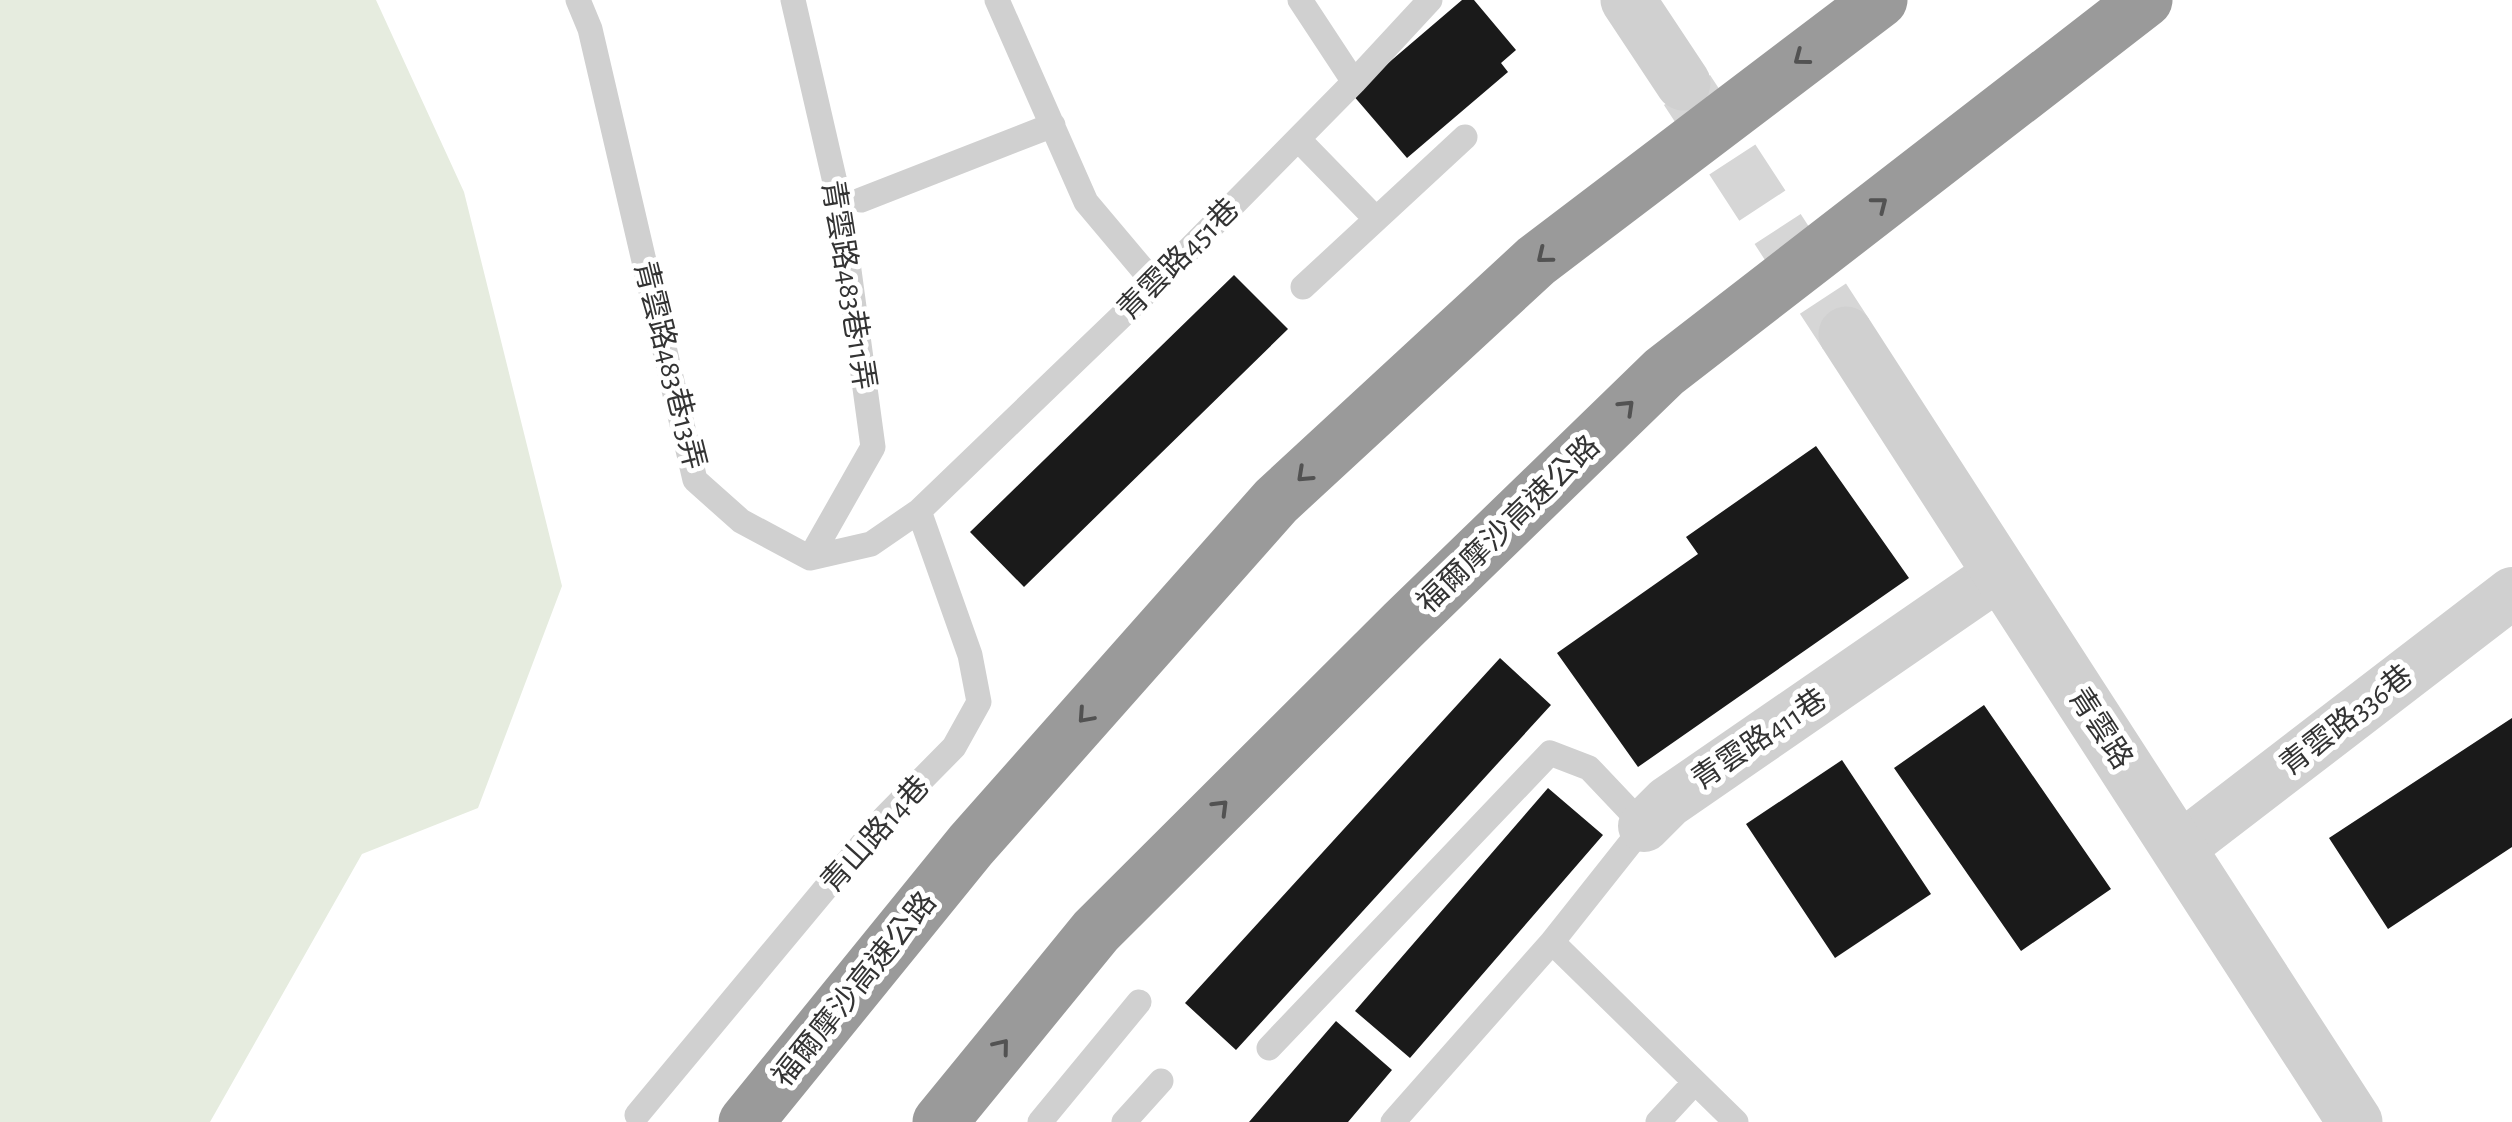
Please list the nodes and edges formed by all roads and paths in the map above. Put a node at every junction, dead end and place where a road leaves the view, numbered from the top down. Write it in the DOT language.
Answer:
graph roads {
  1 [pos="578,0"];
  2 [pos="793,0"];
  3 [pos="997,0"];
  4 [pos="1300,0"];
  5 [pos="1430,0"];
  6 [pos="1628,0"];
  7 [pos="1880,0"];
  8 [pos="2145,0"];
  9 [pos="1354,82"];
  10 [pos="1683,84"];
  11 [pos="1052,126"];
  12 [pos="1465,137"];
  13 [pos="1298,139"];
  14 [pos="861,200"];
  15 [pos="1376,219"];
  16 [pos="1155,284"];
  17 [pos="1303,287"];
  18 [pos="1846,334"];
  19 [pos="919,512"];
  20 [pos="810,558"];
  21 [pos="1999,574"];
  22 [pos="2512,593"];
  23 [pos="1644,826"];
  24 [pos="2180,848"];
  25 [pos="1552,942"];
  26 [pos="1139,1002"];
  27 [pos="1269,1048"];
  28 [pos="1160,1081"];
  29 [pos="1695,1082"];
  30 [pos="637,1116"];
  31 [pos="746,1122"];
  32 [pos="940,1122"];
  33 [pos="1040,1122"];
  34 [pos="1124,1122"];
  35 [pos="1393,1122"];
  36 [pos="1658,1122"];
  37 [pos="1736,1122"];
  38 [pos="2355,1122"];
  1 -- 20 [label="lane, 青雲路483巷13弄"];
  2 -- 20 [label="lane, 青雲路483巷11弄"];
  3 -- 11 [label="lane"];
  4 -- 9 [label="lane"];
  5 -- 9 [label="lane, 青雲路451巷"];
  6 -- 10 [label="street"];
  7 -- 31 [label="highway, 福爾摩沙高速公路, one-way"];
  32 -- 8 [label="highway, 福爾摩沙高速公路, one-way"];
  9 -- 13 [label="lane, 青雲路451巷"];
  11 -- 14 [label="lane"];
  11 -- 16 [label="lane"];
  12 -- 15 [label="lane"];
  13 -- 15 [label="lane"];
  13 -- 16 [label="lane, 青雲路451巷"];
  15 -- 17 [label="lane"];
  16 -- 19 [label="lane, 青雲路451巷"];
  18 -- 21 [label="street, 青雲路"];
  19 -- 20 [label="lane"];
  19 -- 30 [label="lane, 青山路14巷"];
  21 -- 23 [label="street, 青雲路411巷"];
  21 -- 24 [label="street, 青雲路"];
  22 -- 24 [label="street, 青雲路336巷"];
  23 -- 25 [label="lane, 青雲路411巷"];
  23 -- 27 [label="lane"];
  24 -- 38 [label="street, 青雲路"];
  25 -- 29 [label="lane"];
  25 -- 35 [label="lane, 青雲路411巷"];
  26 -- 33 [label="lane"];
  28 -- 34 [label="lane"];
  29 -- 36 [label="lane"];
  29 -- 37 [label="lane"];
}
